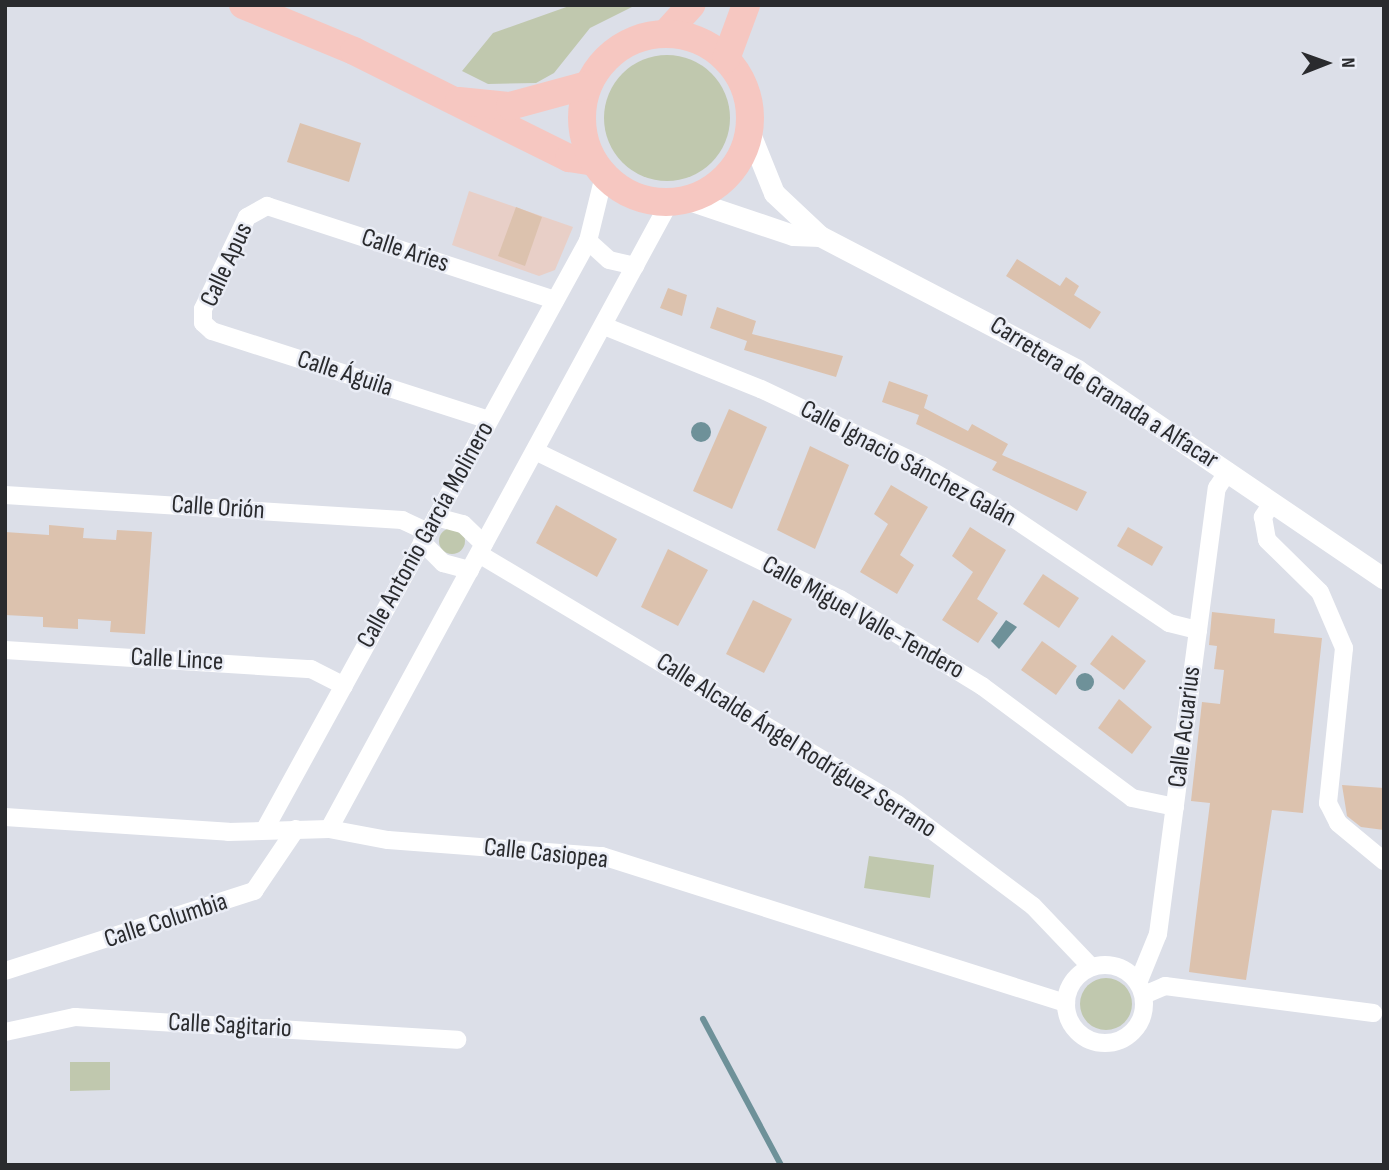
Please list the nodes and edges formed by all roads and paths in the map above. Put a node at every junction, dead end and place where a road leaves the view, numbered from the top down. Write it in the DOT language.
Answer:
graph roads {
  1 [pos="243,5"];
  2 [pos="691,5"];
  3 [pos="746,5"];
  4 [pos="666,33"];
  5 [pos="726,58"];
  6 [pos="587,85"];
  7 [pos="459,101"];
  8 [pos="749,131"];
  9 [pos="598,169"];
  10 [pos="679,202"];
  11 [pos="255,208"];
  12 [pos="820,236"];
  13 [pos="588,241"];
  14 [pos="635,266"];
  15 [pos="555,300"];
  16 [pos="203,323"];
  17 [pos="604,326"];
  18 [pos="489,420"];
  19 [pos="535,451"];
  20 [pos="1228,471"];
  21 [pos="5,495"];
  22 [pos="1272,503"];
  23 [pos="429,531"];
  24 [pos="478,556"];
  25 [pos="1380,580"];
  26 [pos="1198,630"];
  27 [pos="5,650"];
  28 [pos="344,686"];
  29 [pos="1175,807"];
  30 [pos="5,817"];
  31 [pos="265,829"];
  32 [pos="296,829"];
  33 [pos="329,829"];
  34 [pos="1384,861"];
  35 [pos="1091,967"];
  36 [pos="5,971"];
  37 [pos="1141,989"];
  38 [pos="1066,1003"];
  39 [pos="1373,1013"];
  40 [pos="5,1032"];
  41 [pos="457,1040"];
  1 -- 7 [label="main road"];
  2 -- 4 [label="main road"];
  3 -- 5 [label="main road"];
  4 -- 5 [label="main road"];
  4 -- 6 [label="main road"];
  5 -- 8 [label="main road"];
  6 -- 7 [label="main road"];
  6 -- 9 [label="main road"];
  7 -- 9 [label="main road"];
  8 -- 10 [label="main road"];
  8 -- 12 [label="street, Carretera de Granada a Alfacar"];
  9 -- 10 [label="main road"];
  9 -- 13 [label="street, Calle Antonio García Molinero"];
  10 -- 12 [label="street, Carretera de Granada a Alfacar"];
  10 -- 14 [label="street, Calle Antonio García Molinero"];
  11 -- 15 [label="street, Calle Aries"];
  11 -- 16 [label="street, Calle Apus"];
  12 -- 20 [label="street, Carretera de Granada a Alfacar"];
  13 -- 14 [label="street"];
  13 -- 15 [label="street, Calle Antonio García Molinero"];
  14 -- 17 [label="street, Calle Antonio García Molinero"];
  15 -- 18 [label="street, Calle Antonio García Molinero"];
  16 -- 18 [label="street, Calle Águila"];
  17 -- 19 [label="street, Calle Antonio García Molinero"];
  17 -- 26 [label="street, Calle Ignacio Sánchez Galán"];
  18 -- 23 [label="street, Calle Antonio García Molinero"];
  19 -- 24 [label="street, Calle Antonio García Molinero"];
  19 -- 29 [label="street, Calle Miguel Valle-Tendero"];
  20 -- 22 [label="street, Carretera de Granada a Alfacar"];
  20 -- 26 [label="street, Calle Acuarius"];
  21 -- 23 [label="street, Calle Orión"];
  22 -- 25 [label="street, Carretera de Granada a Alfacar"];
  22 -- 34 [label="street"];
  23 -- 24 [label="street, Calle Orión"];
  23 -- 24 [label="street"];
  23 -- 28 [label="street, Calle Antonio García Molinero"];
  24 -- 33 [label="street, Calle Antonio García Molinero"];
  24 -- 35 [label="street, Calle Alcalde Ángel Rodríguez Serrano"];
  26 -- 29 [label="street, Calle Acuarius"];
  27 -- 28 [label="street, Calle Lince"];
  28 -- 31 [label="street, Calle Antonio García Molinero"];
  29 -- 37 [label="street, Calle Acuarius"];
  30 -- 31 [label="street, Calle Casiopea"];
  31 -- 32 [label="street, Calle Casiopea"];
  32 -- 33 [label="street, Calle Casiopea"];
  32 -- 36 [label="street, Calle Columbia"];
  33 -- 38 [label="street, Calle Casiopea"];
  35 -- 37 [label="street"];
  35 -- 38 [label="street"];
  37 -- 38 [label="street"];
  37 -- 39 [label="street"];
  40 -- 41 [label="street, Calle Sagitario"];
}
